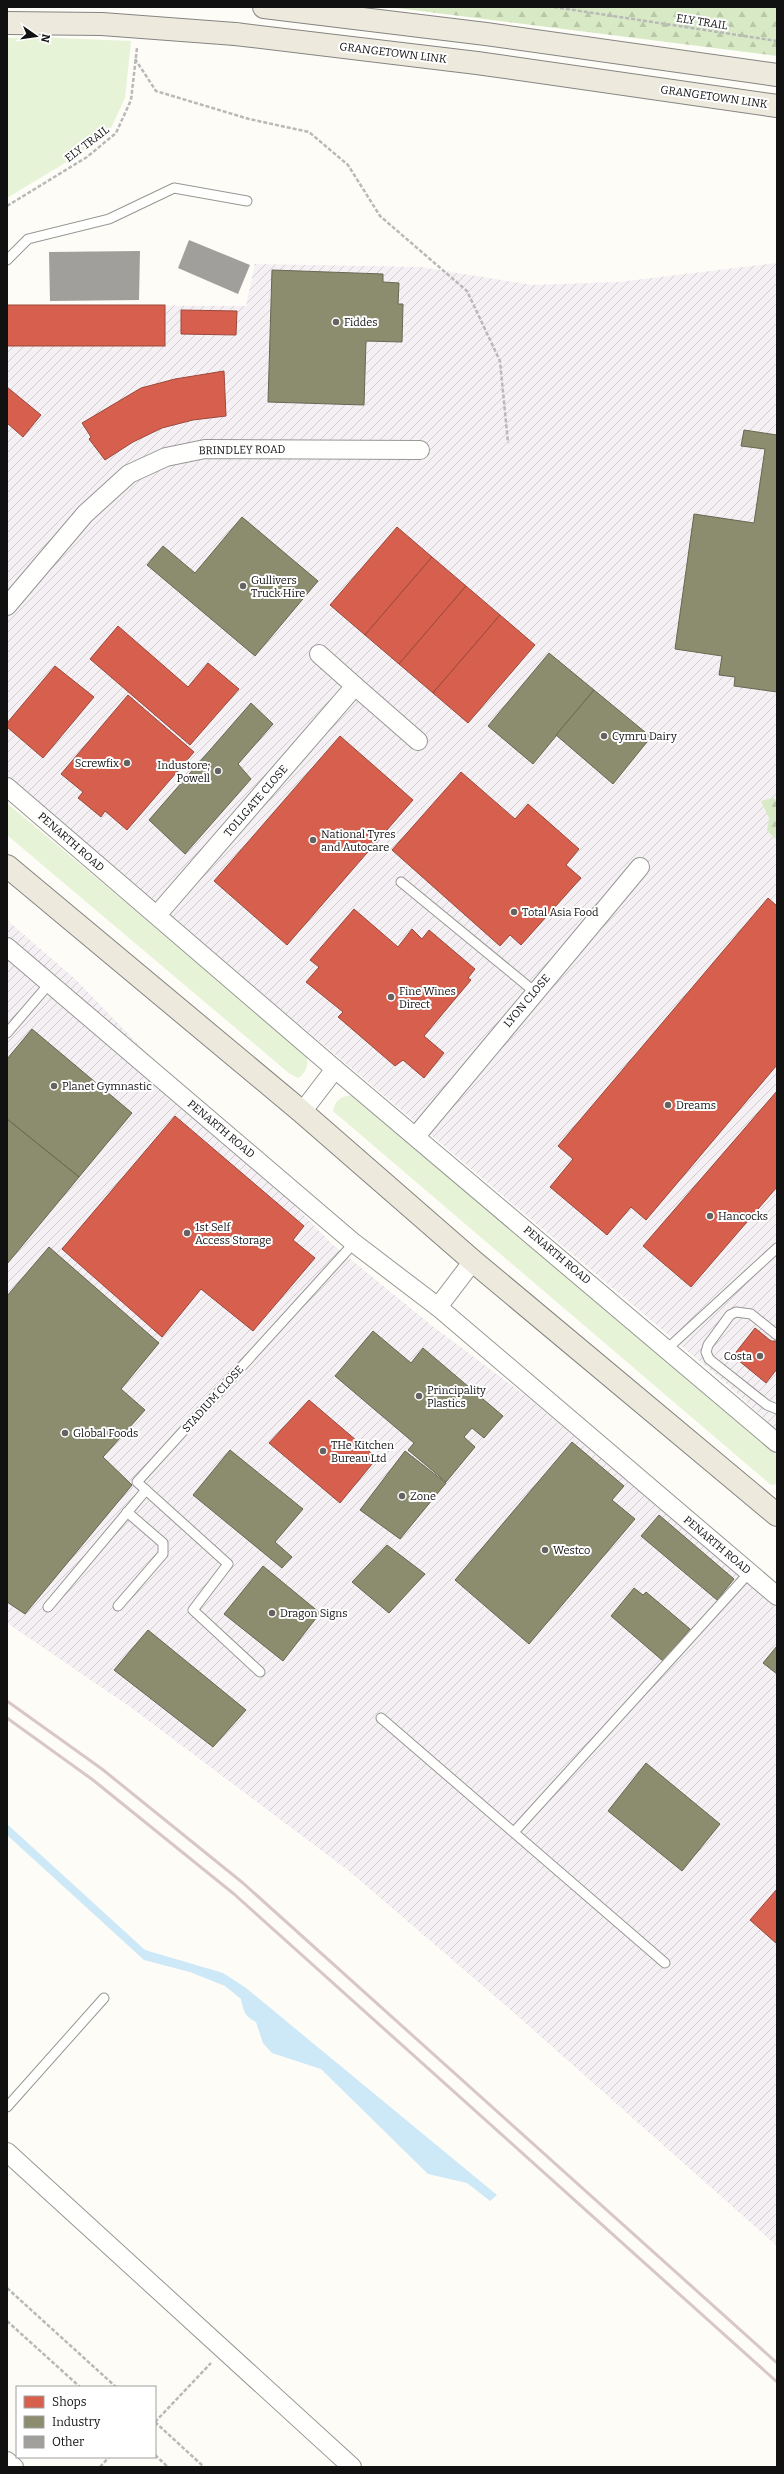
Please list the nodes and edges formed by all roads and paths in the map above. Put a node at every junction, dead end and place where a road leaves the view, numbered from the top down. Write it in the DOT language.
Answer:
graph roads {
  1 [pos="264,7"];
  2 [pos="554,7"];
  3 [pos="7,23"];
  4 [pos="138,41"];
  5 [pos="777,41"];
  6 [pos="135,59"];
  7 [pos="777,75"];
  8 [pos="777,106"];
  9 [pos="247,201"];
  10 [pos="7,206"];
  11 [pos="7,260"];
  12 [pos="508,443"];
  13 [pos="420,450"];
  14 [pos="7,606"];
  15 [pos="319,654"];
  16 [pos="355,686"];
  17 [pos="418,741"];
  18 [pos="7,787"];
  19 [pos="7,866"];
  20 [pos="640,867"];
  21 [pos="401,882"];
  22 [pos="157,915"];
  23 [pos="7,947"];
  24 [pos="49,984"];
  25 [pos="535,992"];
  26 [pos="7,1033"];
  27 [pos="335,1069"];
  28 [pos="302,1112"];
  29 [pos="416,1136"];
  30 [pos="354,1243"];
  31 [pos="777,1248"];
  32 [pos="473,1261"];
  33 [pos="438,1307"];
  34 [pos="777,1335"];
  35 [pos="667,1349"];
  36 [pos="777,1409"];
  37 [pos="777,1443"];
  38 [pos="146,1490"];
  39 [pos="127,1512"];
  40 [pos="776,1512"];
  41 [pos="749,1573"];
  42 [pos="777,1596"];
  43 [pos="118,1606"];
  44 [pos="48,1607"];
  45 [pos="260,1672"];
  46 [pos="380,1718"];
  47 [pos="514,1832"];
  48 [pos="665,1963"];
  49 [pos="104,1998"];
  50 [pos="7,2107"];
  51 [pos="7,2152"];
  52 [pos="7,2288"];
  53 [pos="7,2320"];
  54 [pos="223,2350"];
  55 [pos="79,2386"];
  56 [pos="115,2386"];
  57 [pos="156,2421"];
  58 [pos="156,2423"];
  59 [pos="156,2456"];
  60 [pos="108,2458"];
  61 [pos="7,2461"];
  62 [pos="14,2467"];
  63 [pos="100,2467"];
  64 [pos="168,2467"];
  65 [pos="204,2467"];
  66 [pos="352,2467"];
  1 -- 7 [label="main road"];
  2 -- 5 [label="path, ELY TRAIL"];
  3 -- 8 [label="main road, GRANGETOWN LINK, bridge"];
  4 -- 6 [label="path, ELY TRAIL"];
  6 -- 10 [label="path, ELY TRAIL"];
  6 -- 12 [label="path"];
  9 -- 11 [label="lane"];
  13 -- 14 [label="street, BRINDLEY ROAD"];
  15 -- 16 [label="street"];
  16 -- 17 [label="street"];
  16 -- 22 [label="street, TOLLGATE CLOSE"];
  18 -- 22 [label="street, PENARTH ROAD"];
  19 -- 28 [label="main road"];
  20 -- 25 [label="street, LYON CLOSE"];
  21 -- 25 [label="lane"];
  22 -- 27 [label="street, PENARTH ROAD"];
  23 -- 24 [label="street, PENARTH ROAD"];
  24 -- 26 [label="lane"];
  24 -- 30 [label="street, PENARTH ROAD"];
  25 -- 29 [label="street, LYON CLOSE"];
  27 -- 28 [label="street"];
  27 -- 29 [label="street, PENARTH ROAD"];
  28 -- 32 [label="main road"];
  29 -- 35 [label="street, PENARTH ROAD"];
  30 -- 33 [label="street, PENARTH ROAD"];
  30 -- 38 [label="lane, STADIUM CLOSE"];
  31 -- 35 [label="lane"];
  32 -- 33 [label="street"];
  32 -- 40 [label="main road"];
  33 -- 41 [label="street, PENARTH ROAD"];
  34 -- 36 [label="lane"];
  35 -- 37 [label="street, PENARTH ROAD"];
  38 -- 39 [label="lane"];
  38 -- 45 [label="lane"];
  39 -- 43 [label="lane"];
  39 -- 44 [label="lane"];
  41 -- 42 [label="street, PENARTH ROAD"];
  41 -- 47 [label="lane"];
  46 -- 47 [label="lane"];
  47 -- 48 [label="lane"];
  49 -- 50 [label="lane"];
  51 -- 54 [label="street"];
  52 -- 56 [label="path"];
  53 -- 55 [label="path"];
  54 -- 57 [label="path"];
  54 -- 66 [label="street"];
  58 -- 65 [label="path"];
  59 -- 64 [label="path"];
  60 -- 63 [label="path"];
  61 -- 62 [label="street"];
}
